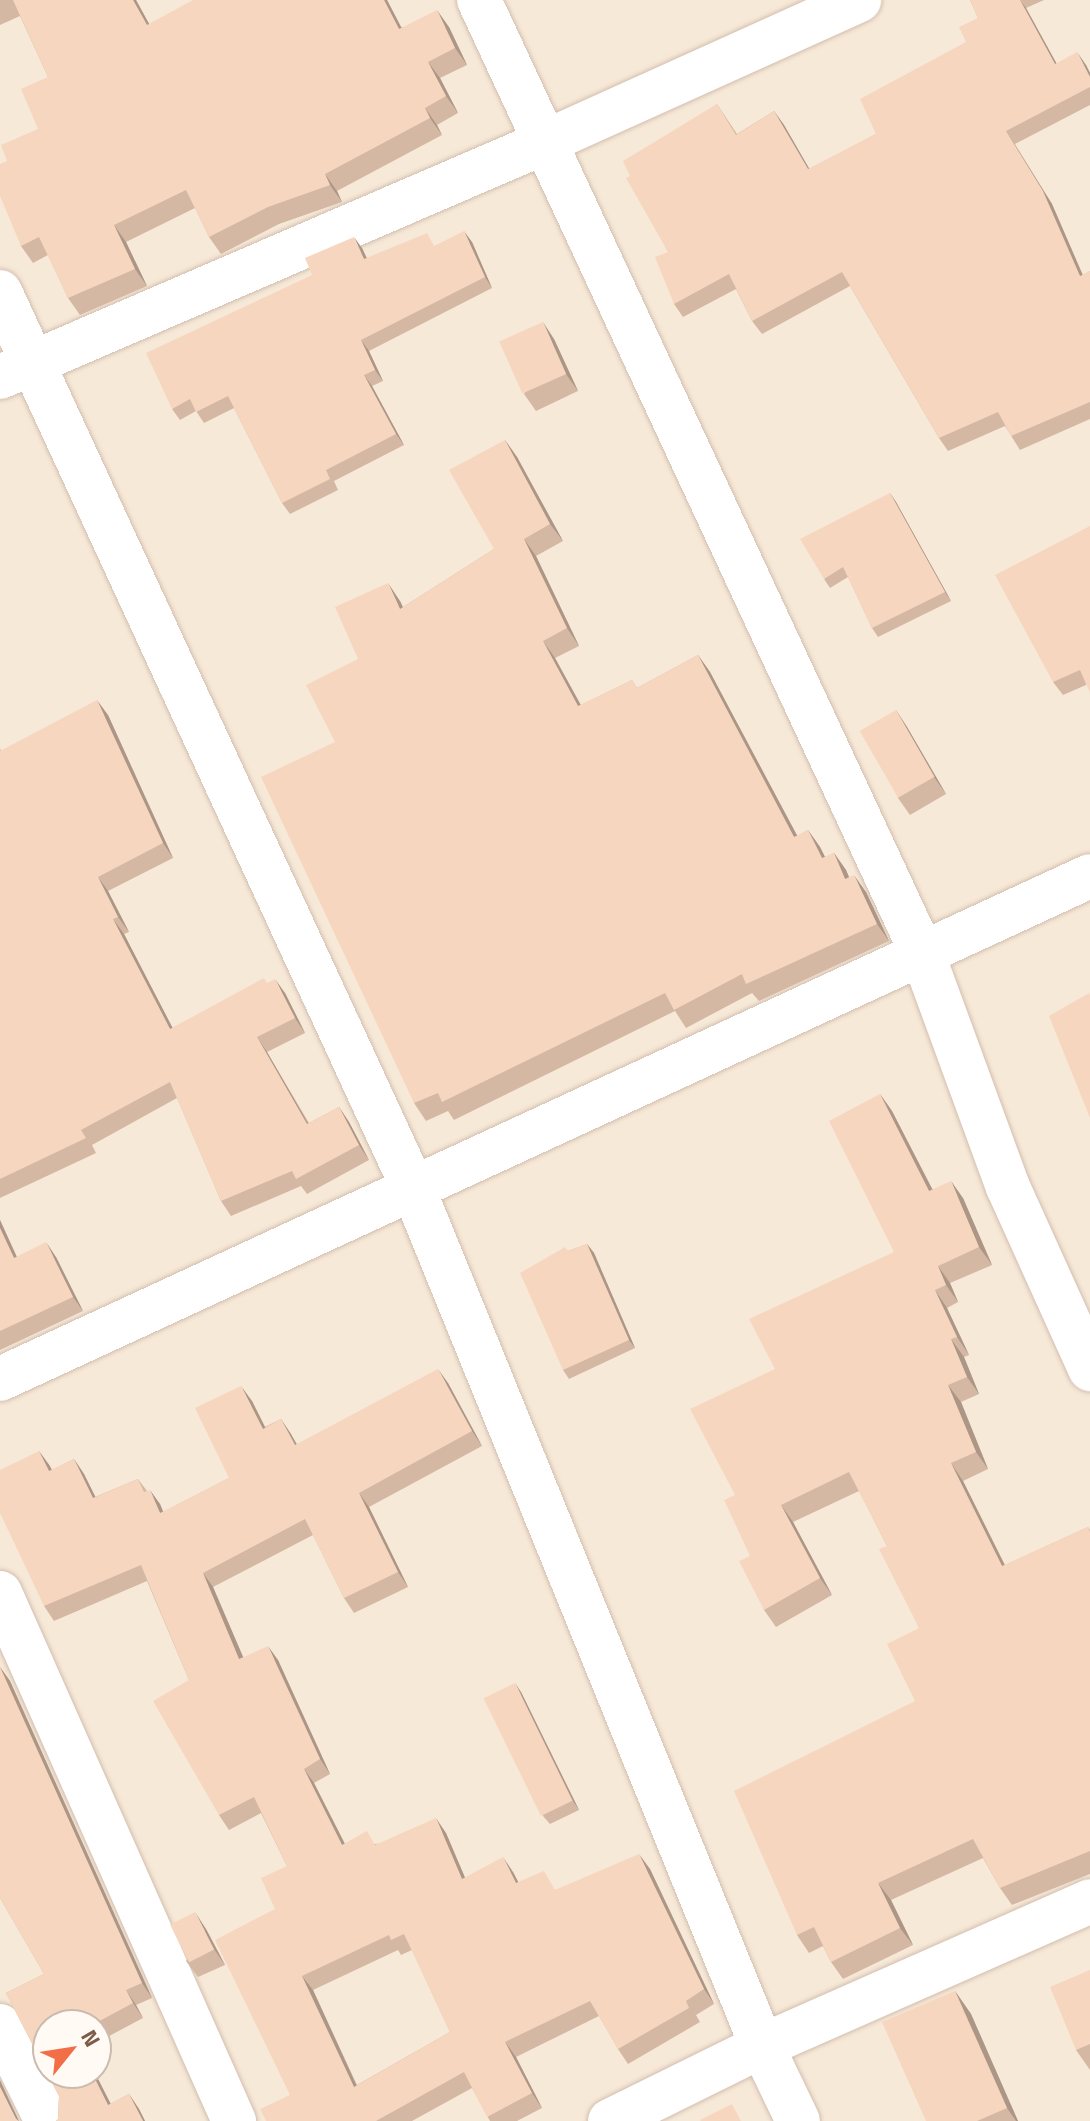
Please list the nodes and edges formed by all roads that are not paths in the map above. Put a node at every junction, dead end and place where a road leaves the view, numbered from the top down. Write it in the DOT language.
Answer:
graph roads {
  1 [pos="479,0"];
  2 [pos="859,0"];
  3 [pos="543,143"];
  4 [pos="0,292"];
  5 [pos="15,370"];
  6 [pos="1090,876"];
  7 [pos="923,955"];
  8 [pos="413,1188"];
  9 [pos="1090,1369"];
  10 [pos="0,1379"];
  11 [pos="0,1593"];
  12 [pos="1090,1901"];
  13 [pos="0,2026"];
  14 [pos="762,2046"];
  15 [pos="47,2121"];
  16 [pos="234,2121"];
  17 [pos="610,2121"];
  18 [pos="798,2121"];
  1 -- 3 [label="street"];
  2 -- 3 [label="street"];
  3 -- 5 [label="street"];
  3 -- 7 [label="street"];
  4 -- 5 [label="street"];
  5 -- 8 [label="street"];
  6 -- 7 [label="street"];
  7 -- 8 [label="street"];
  7 -- 9 [label="street"];
  8 -- 10 [label="street"];
  8 -- 14 [label="street"];
  11 -- 16 [label="street"];
  12 -- 14 [label="street"];
  13 -- 15 [label="street"];
  14 -- 17 [label="street"];
  14 -- 18 [label="street"];
}
